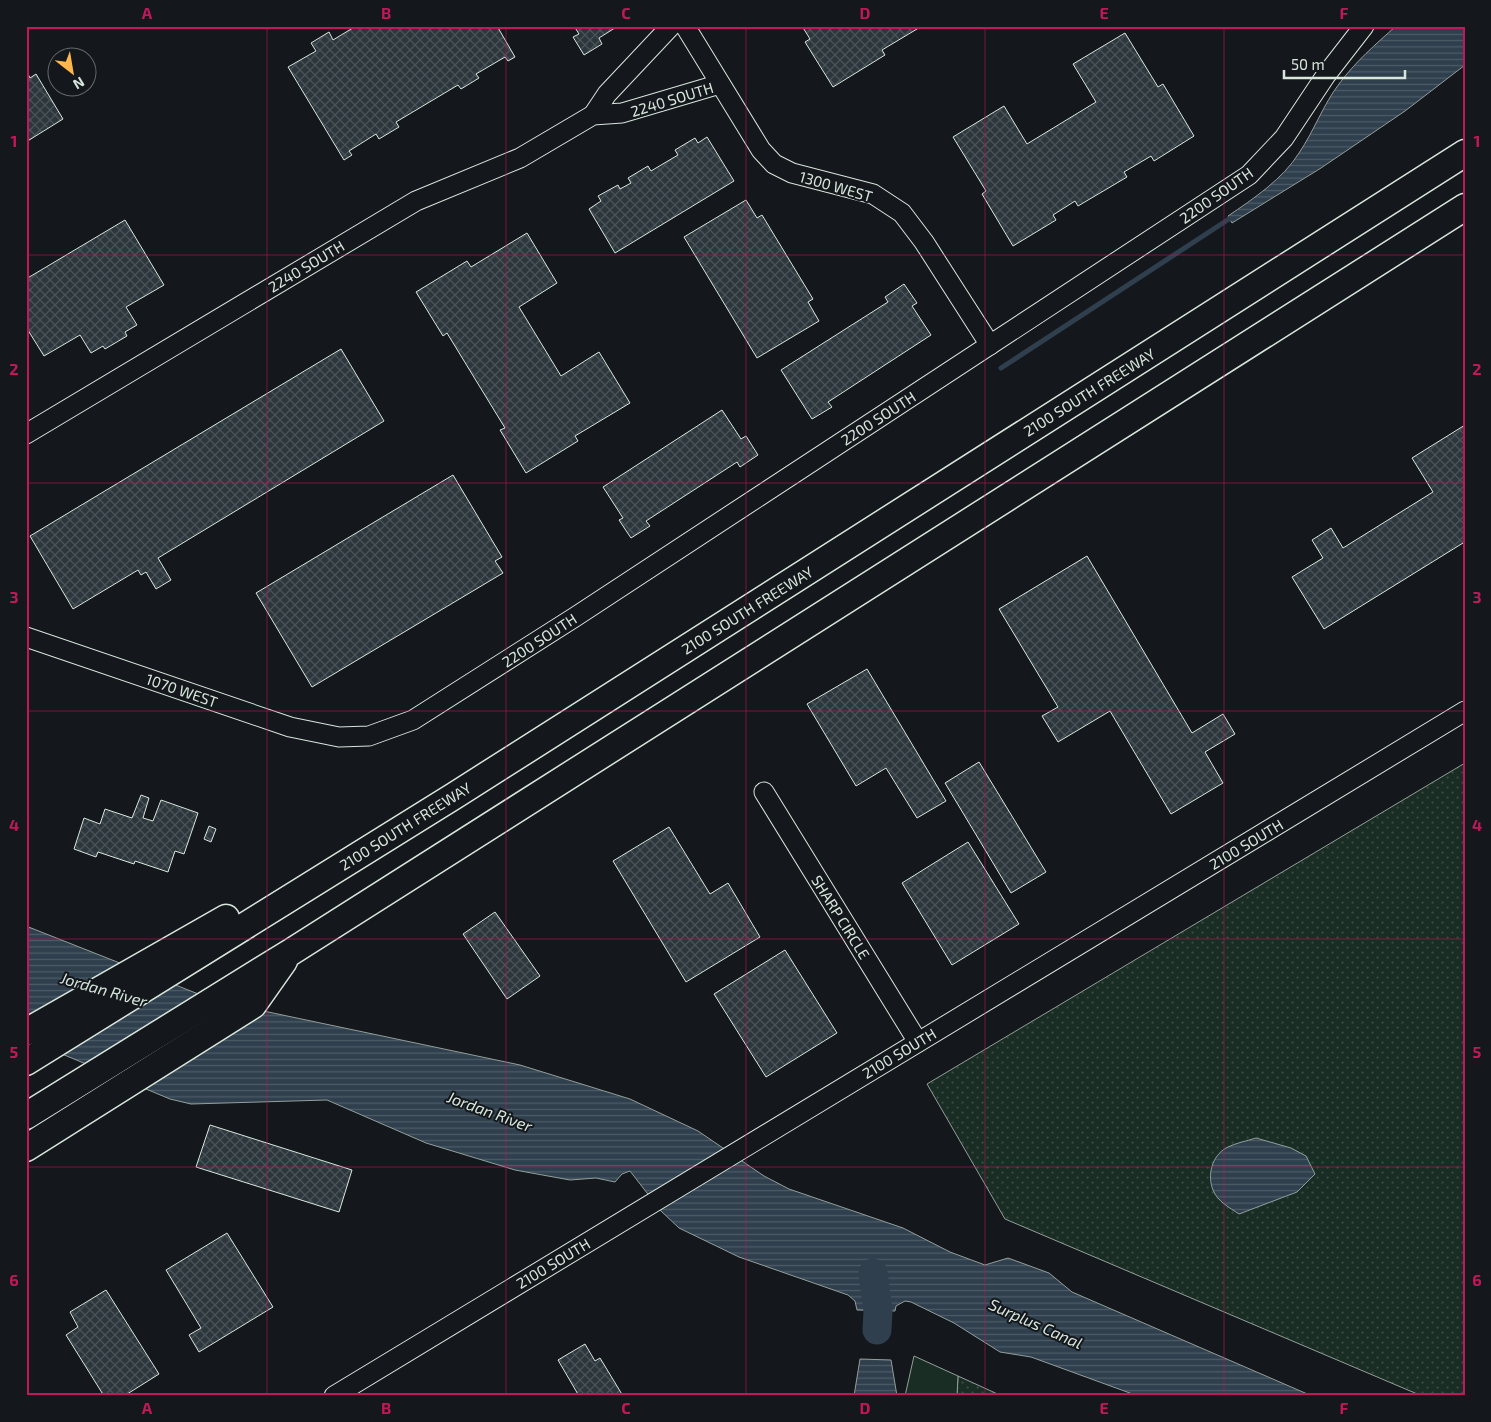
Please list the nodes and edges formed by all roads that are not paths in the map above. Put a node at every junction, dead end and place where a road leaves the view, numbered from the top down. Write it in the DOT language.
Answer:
graph roads {
  1 [pos="671,26"];
  2 [pos="685,26"];
  3 [pos="1364,26"];
  4 [pos="720,84"];
  5 [pos="593,115"];
  6 [pos="1465,133"];
  7 [pos="1465,153"];
  8 [pos="1465,207"];
  9 [pos="1315,248"];
  10 [pos="990,345"];
  11 [pos="26,434"];
  12 [pos="26,636"];
  13 [pos="1465,711"];
  14 [pos="339,737"];
  15 [pos="764,792"];
  16 [pos="454,796"];
  17 [pos="291,952"];
  18 [pos="26,1032"];
  19 [pos="918,1042"];
  20 [pos="26,1062"];
  21 [pos="26,1116"];
  22 [pos="26,1148"];
  23 [pos="334,1396"];
  1 -- 5 [label="street, 2240 SOUTH"];
  2 -- 4 [label="street, 1300 WEST"];
  3 -- 10 [label="street, 2200 SOUTH"];
  4 -- 5 [label="street, 2240 SOUTH"];
  4 -- 10 [label="street, 1300 WEST"];
  5 -- 11 [label="street, 2240 SOUTH"];
  6 -- 9 [label="highway"];
  7 -- 9 [label="highway, 2100 SOUTH FREEWAY"];
  8 -- 17 [label="highway"];
  9 -- 16 [label="highway, 2100 SOUTH FREEWAY"];
  10 -- 14 [label="street, 2200 SOUTH"];
  12 -- 14 [label="street, 1070 WEST"];
  13 -- 19 [label="street, 2100 SOUTH"];
  15 -- 19 [label="street, SHARP CIRCLE"];
  16 -- 18 [label="highway"];
  16 -- 20 [label="highway, 2100 SOUTH FREEWAY"];
  17 -- 21 [label="highway"];
  17 -- 22 [label="highway"];
  19 -- 23 [label="street, 2100 SOUTH"];
}
